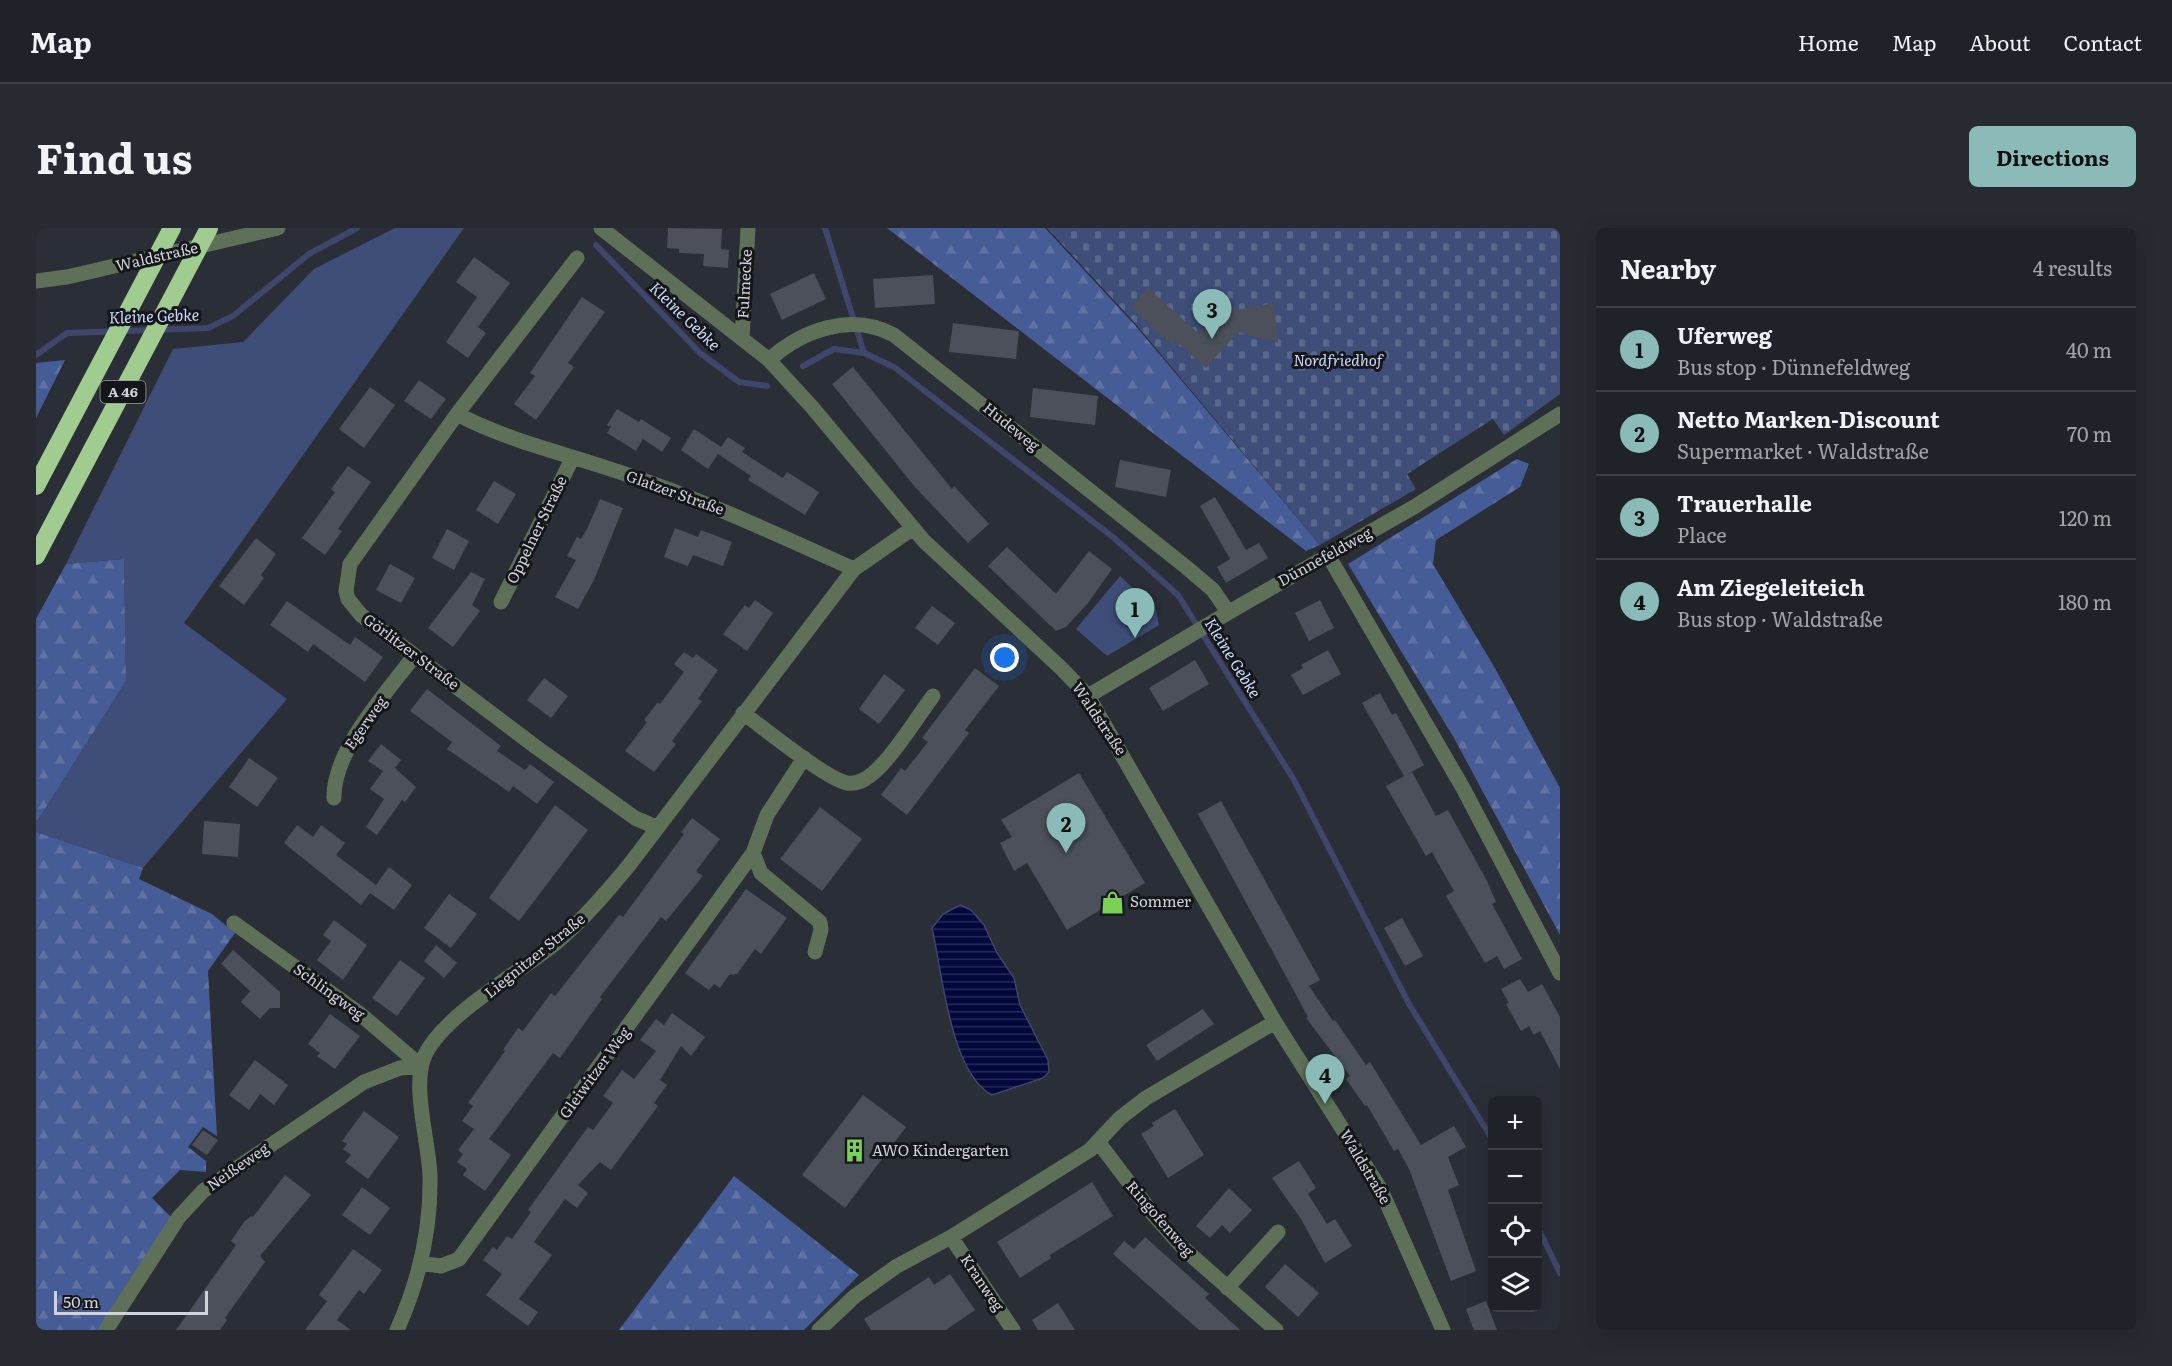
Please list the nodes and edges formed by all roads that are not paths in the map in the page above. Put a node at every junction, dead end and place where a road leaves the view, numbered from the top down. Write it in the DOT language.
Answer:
graph roads {
  1 [pos="172,228"];
  2 [pos="209,228"];
  3 [pos="278,228"];
  4 [pos="601,228"];
  5 [pos="748,228"];
  6 [pos="577,258"];
  7 [pos="36,281"];
  8 [pos="742,339"];
  9 [pos="769,360"];
  10 [pos="457,414"];
  11 [pos="1560,414"];
  12 [pos="572,459"];
  13 [pos="36,486"];
  14 [pos="913,528"];
  15 [pos="1328,555"];
  16 [pos="36,556"];
  17 [pos="854,569"];
  18 [pos="501,602"];
  19 [pos="1228,612"];
  20 [pos="414,656"];
  21 [pos="933,696"];
  22 [pos="1088,696"];
  23 [pos="743,713"];
  24 [pos="804,758"];
  25 [pos="334,798"];
  26 [pos="656,827"];
  27 [pos="753,853"];
  28 [pos="234,923"];
  29 [pos="815,952"];
  30 [pos="1560,973"];
  31 [pos="1275,1022"];
  32 [pos="422,1066"];
  33 [pos="1099,1143"];
  34 [pos="1278,1232"];
  35 [pos="951,1237"];
  36 [pos="420,1263"];
  37 [pos="1227,1288"];
  38 [pos="106,1330"];
  39 [pos="397,1330"];
  40 [pos="819,1330"];
  41 [pos="1013,1330"];
  42 [pos="1276,1330"];
  43 [pos="1443,1330"];
  1 -- 13 [label="highway, A 46, bridge"];
  2 -- 16 [label="highway, A 46, bridge"];
  3 -- 7 [label="street, Waldstraße"];
  4 -- 8 [label="street, Waldstraße"];
  5 -- 8 [label="street, Fulmecke"];
  6 -- 10 [label="street, Görlitzer Straße"];
  8 -- 9 [label="street, Waldstraße"];
  9 -- 14 [label="street, Waldstraße"];
  9 -- 19 [label="street, Hudeweg"];
  10 -- 12 [label="street, Glatzer Straße"];
  10 -- 20 [label="street, Görlitzer Straße"];
  11 -- 15 [label="street, Dünnefeldweg"];
  12 -- 17 [label="street, Glatzer Straße"];
  12 -- 18 [label="street, Oppelner Straße"];
  14 -- 17 [label="street, Liegnitzer Straße"];
  14 -- 22 [label="street, Waldstraße"];
  15 -- 19 [label="street, Dünnefeldweg"];
  15 -- 30 [label="street"];
  17 -- 23 [label="street, Liegnitzer Straße"];
  19 -- 22 [label="street, Dünnefeldweg"];
  20 -- 25 [label="street, Egerweg"];
  20 -- 26 [label="street, Görlitzer Straße"];
  21 -- 24 [label="street"];
  22 -- 31 [label="street, Waldstraße"];
  23 -- 24 [label="street"];
  23 -- 26 [label="street, Liegnitzer Straße"];
  24 -- 27 [label="street, Gleiwitzer Weg"];
  26 -- 32 [label="street, Liegnitzer Straße"];
  27 -- 29 [label="street"];
  27 -- 36 [label="street, Gleiwitzer Weg"];
  28 -- 32 [label="street, Schlingweg"];
  31 -- 33 [label="street"];
  31 -- 43 [label="street, Waldstraße"];
  32 -- 36 [label="street, Liegnitzer Straße"];
  32 -- 38 [label="street, Neißeweg"];
  33 -- 35 [label="street"];
  33 -- 37 [label="street, Ringofenweg"];
  34 -- 37 [label="street"];
  35 -- 40 [label="street"];
  35 -- 41 [label="street, Kranweg"];
  36 -- 39 [label="street, Liegnitzer Straße"];
  37 -- 42 [label="street, Ringofenweg"];
}
